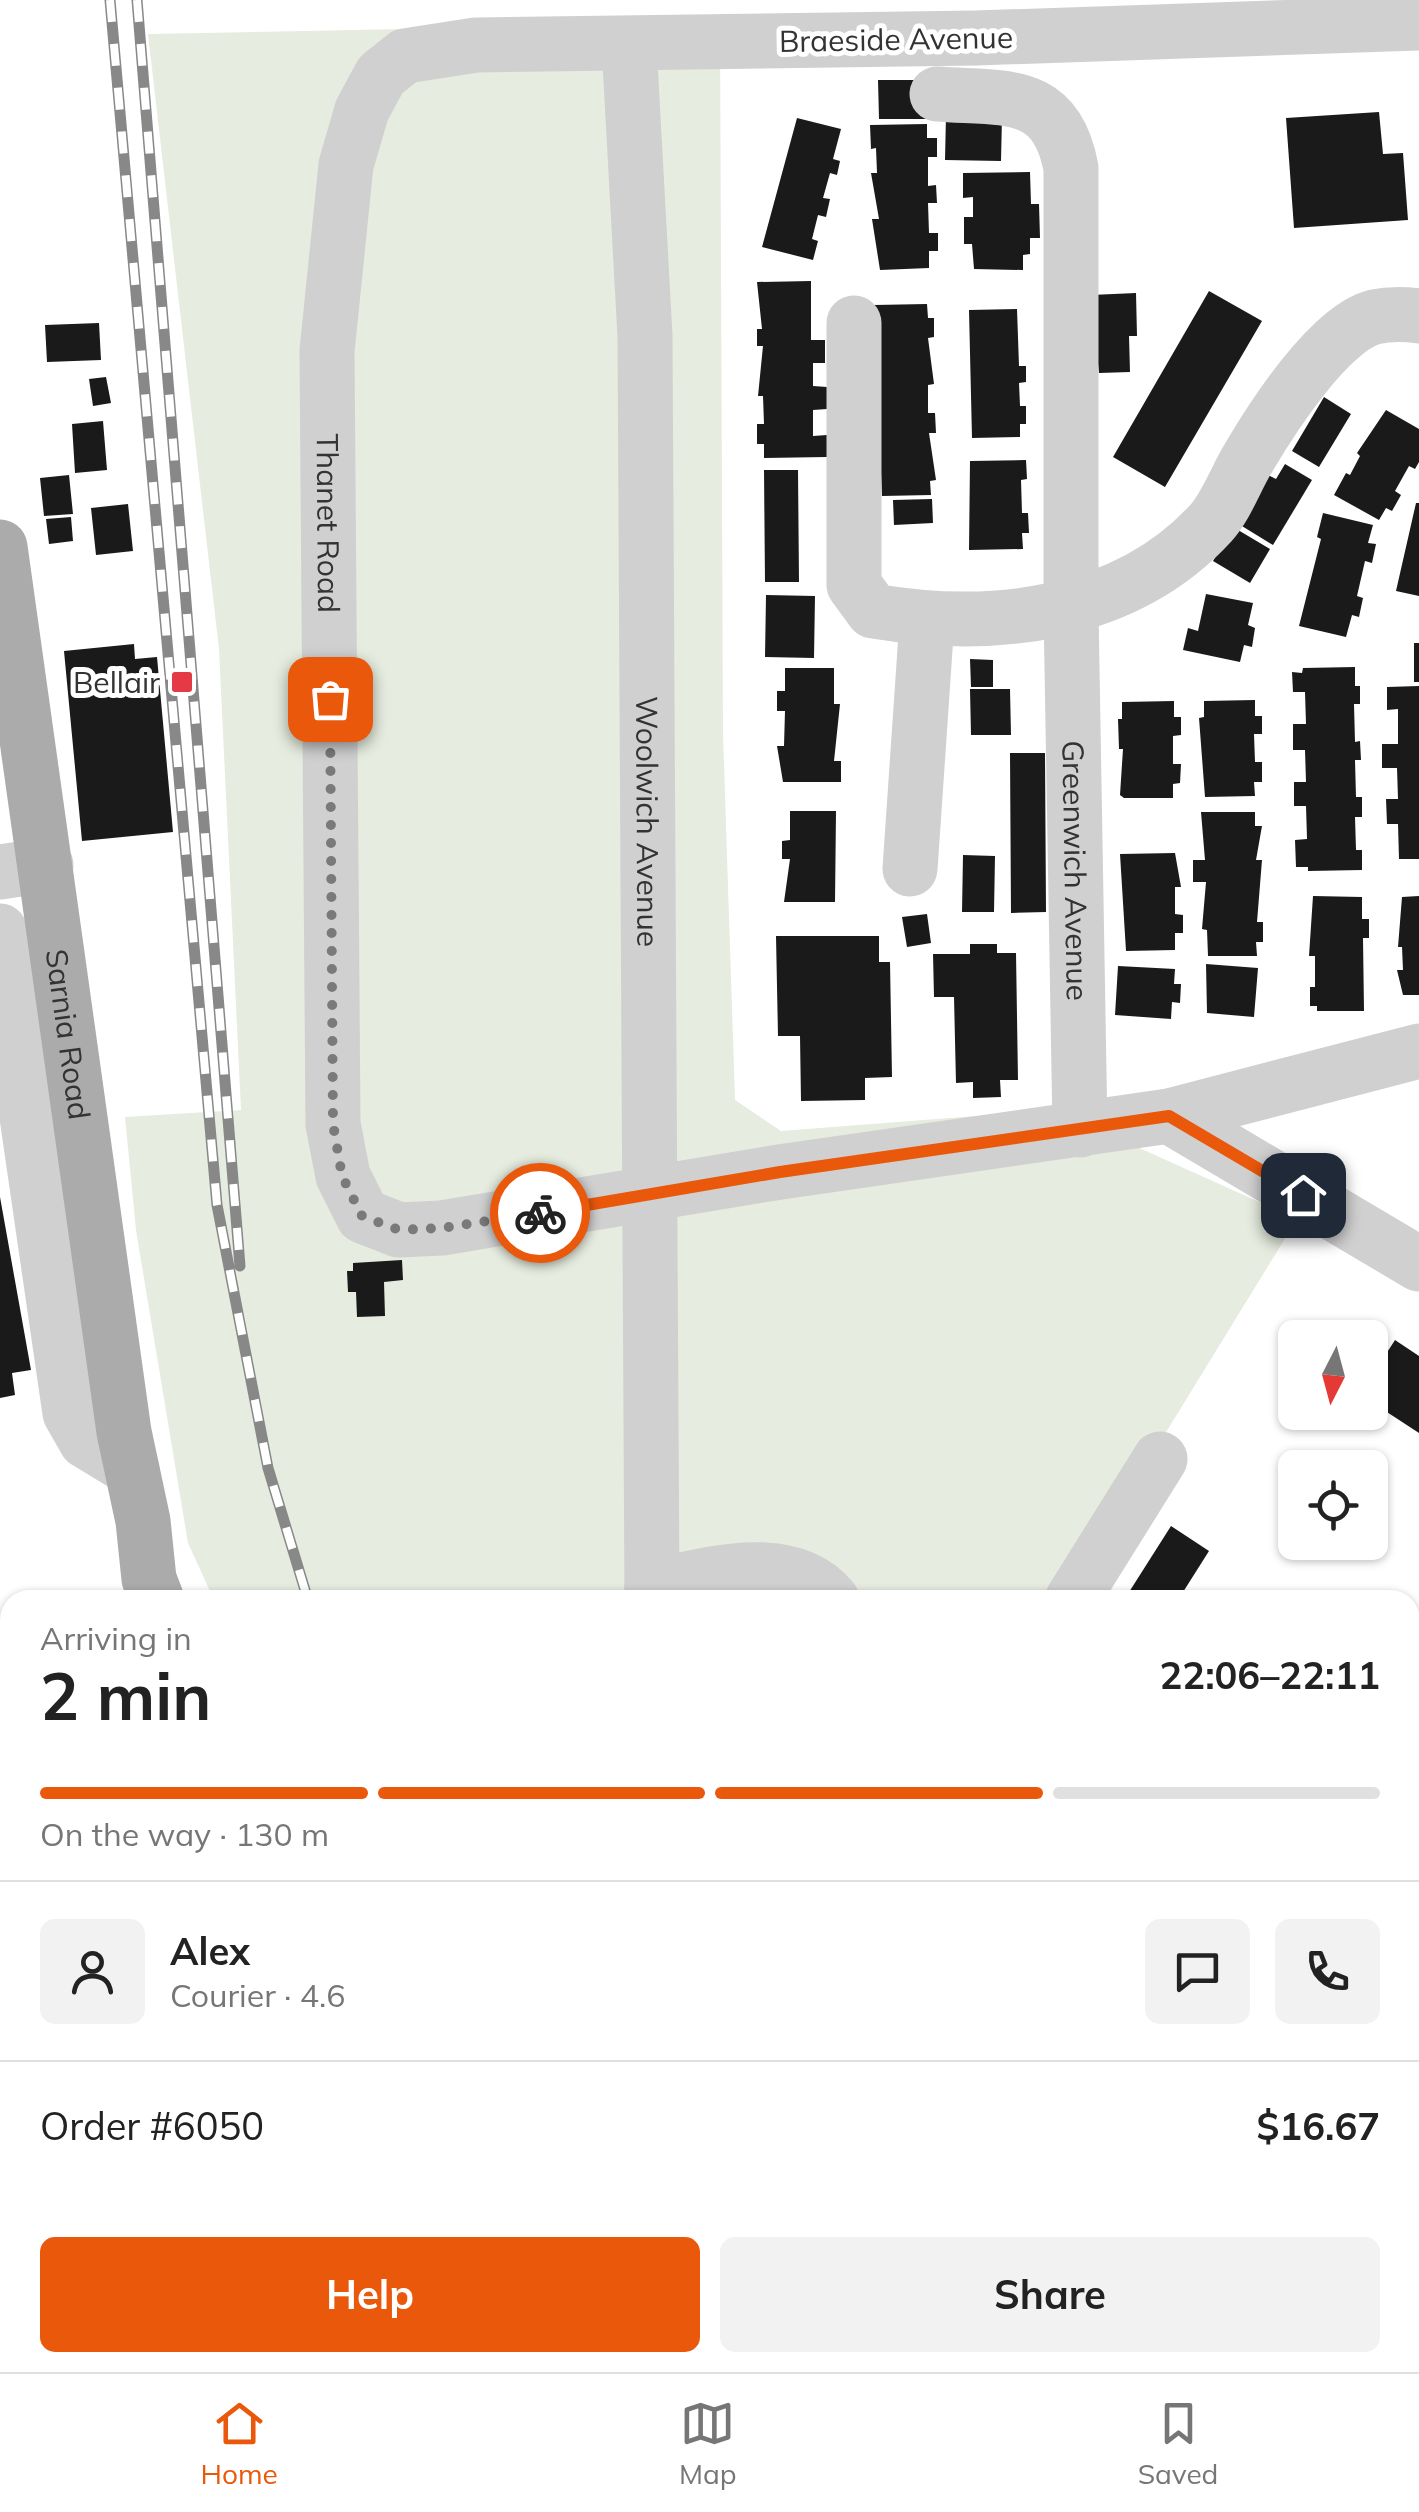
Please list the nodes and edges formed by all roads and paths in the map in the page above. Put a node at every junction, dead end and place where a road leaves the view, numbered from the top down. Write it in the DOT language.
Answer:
graph roads {
  1 [pos="533,22"];
  2 [pos="1419,23"];
  3 [pos="437,24"];
  4 [pos="629,44"];
  5 [pos="381,76"];
  6 [pos="937,94"];
  7 [pos="1419,316"];
  8 [pos="854,322"];
  9 [pos="0,547"];
  10 [pos="1071,610"];
  11 [pos="927,620"];
  12 [pos="10,688"];
  13 [pos="23,868"];
  14 [pos="910,869"];
  15 [pos="0,930"];
  16 [pos="71,1046"];
  17 [pos="1419,1051"];
  18 [pos="18,1054"];
  19 [pos="1169,1116"];
  20 [pos="1080,1130"];
  21 [pos="653,1195"];
  22 [pos="1419,1264"];
  23 [pos="1160,1459"];
  24 [pos="137,1495"];
  25 [pos="153,1590"];
  26 [pos="183,1590"];
  27 [pos="652,1590"];
  28 [pos="665,1590"];
  29 [pos="817,1590"];
  30 [pos="1078,1590"];
  1 -- 3 [label="street, Braeside Avenue"];
  1 -- 4 [label="street, Braeside Avenue"];
  2 -- 4 [label="street, Braeside Avenue"];
  3 -- 5 [label="street, Braeside Avenue"];
  4 -- 21 [label="street, Woolwich Avenue"];
  5 -- 21 [label="street, Thanet Road"];
  6 -- 10 [label="street, Greenwich Avenue"];
  7 -- 10 [label="street"];
  8 -- 11 [label="street"];
  9 -- 12 [label="main road, Sarnia Road"];
  10 -- 11 [label="street"];
  10 -- 20 [label="street, Greenwich Avenue"];
  11 -- 14 [label="street"];
  12 -- 13 [label="main road, Sarnia Road"];
  13 -- 16 [label="main road, Sarnia Road"];
  15 -- 18 [label="street"];
  16 -- 18 [label="street"];
  16 -- 24 [label="main road, Sarnia Road"];
  17 -- 19 [label="street"];
  18 -- 24 [label="street"];
  19 -- 20 [label="street"];
  19 -- 22 [label="street"];
  20 -- 21 [label="street"];
  21 -- 27 [label="street, Woolwich Avenue"];
  23 -- 30 [label="street"];
  24 -- 25 [label="main road, Sarnia Road"];
  24 -- 26 [label="main road, Sarnia Road"];
  28 -- 29 [label="street"];
}
